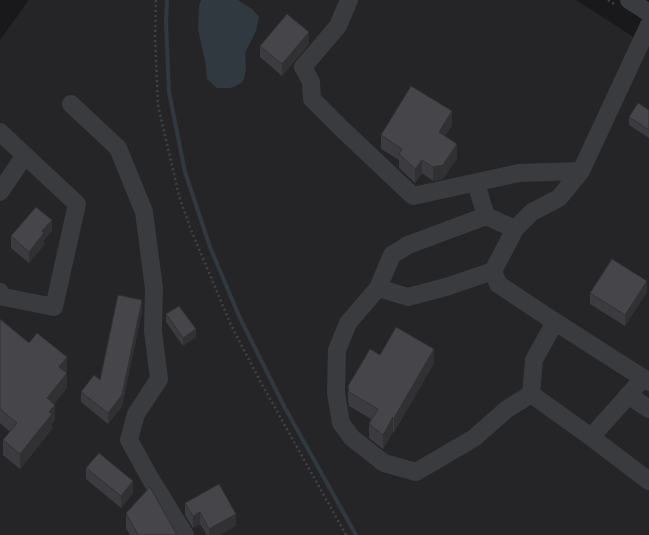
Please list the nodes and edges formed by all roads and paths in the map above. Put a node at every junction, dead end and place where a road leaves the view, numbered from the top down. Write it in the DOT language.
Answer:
graph roads {
  1 [pos="156,0"];
  2 [pos="350,0"];
  3 [pos="629,0"];
  4 [pos="649,21"];
  5 [pos="71,104"];
  6 [pos="0,132"];
  7 [pos="25,156"];
  8 [pos="581,171"];
  9 [pos="476,183"];
  10 [pos="0,192"];
  11 [pos="486,216"];
  12 [pos="515,229"];
  13 [pos="493,271"];
  14 [pos="378,288"];
  15 [pos="0,292"];
  16 [pos="555,322"];
  17 [pos="646,379"];
  18 [pos="531,394"];
  19 [pos="628,395"];
  20 [pos="649,409"];
  21 [pos="591,437"];
  22 [pos="649,481"];
  23 [pos="185,535"];
  24 [pos="346,535"];
  1 -- 24 [label="path"];
  2 -- 9 [label="street"];
  3 -- 4 [label="street"];
  4 -- 8 [label="street"];
  5 -- 23 [label="street"];
  6 -- 7 [label="street"];
  7 -- 10 [label="street"];
  7 -- 15 [label="street"];
  8 -- 9 [label="street"];
  8 -- 12 [label="street"];
  9 -- 11 [label="street"];
  11 -- 12 [label="street"];
  11 -- 14 [label="street"];
  12 -- 13 [label="street"];
  13 -- 14 [label="street"];
  13 -- 16 [label="street"];
  14 -- 18 [label="street"];
  16 -- 17 [label="street"];
  16 -- 18 [label="street"];
  17 -- 19 [label="street"];
  18 -- 21 [label="street"];
  19 -- 20 [label="street"];
  19 -- 21 [label="street"];
  21 -- 22 [label="street"];
}
